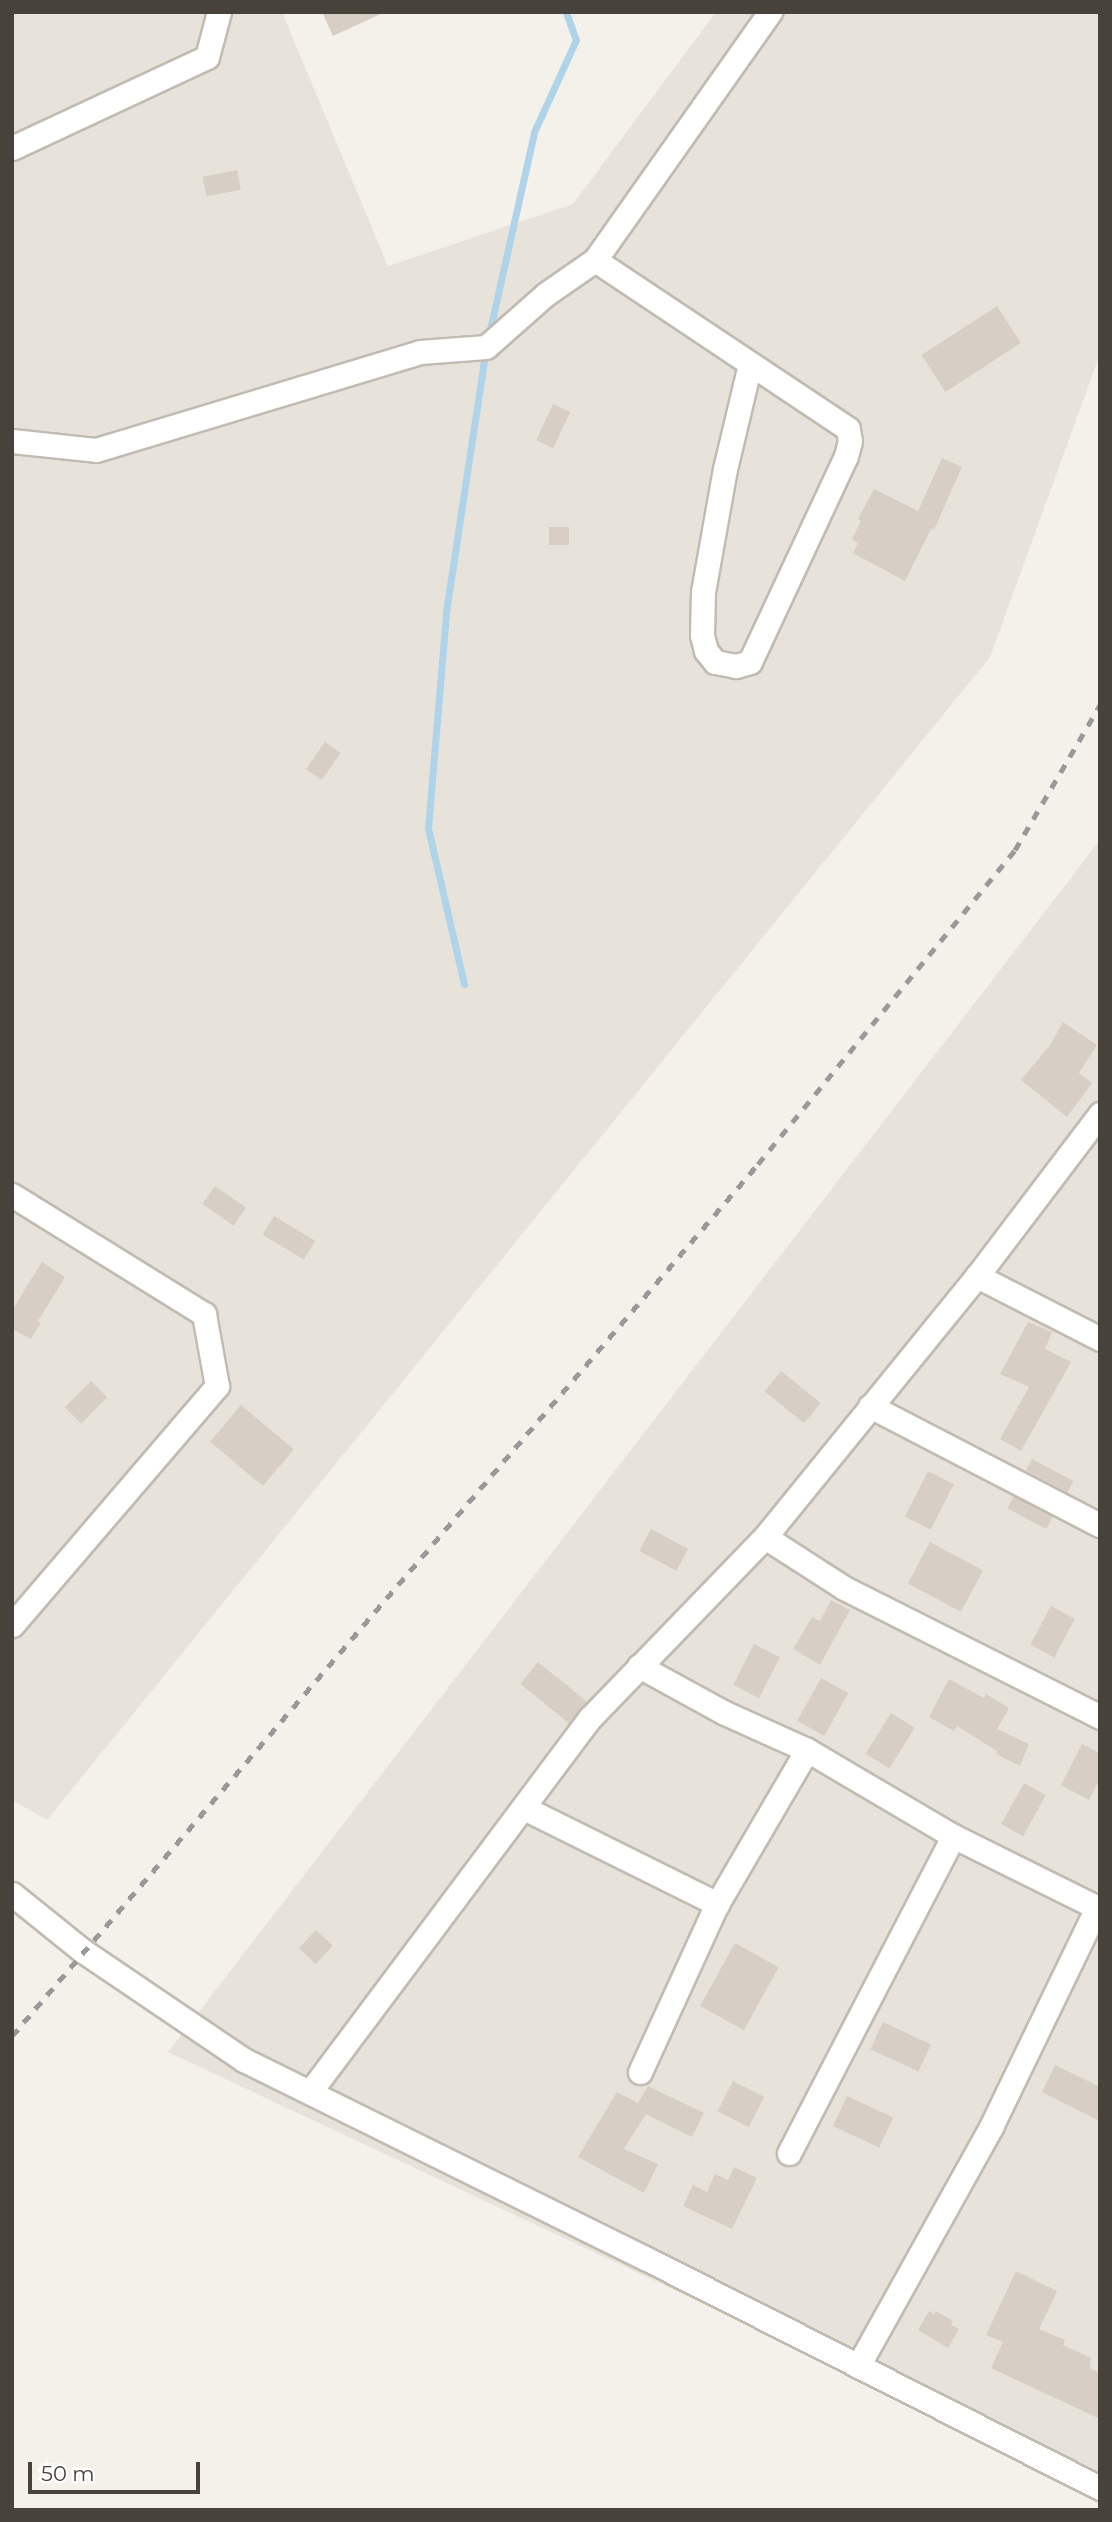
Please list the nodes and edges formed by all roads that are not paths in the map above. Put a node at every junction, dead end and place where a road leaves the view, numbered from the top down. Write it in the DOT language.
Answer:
graph roads {
  1 [pos="219,12"];
  2 [pos="770,12"];
  3 [pos="12,148"];
  4 [pos="595,260"];
  5 [pos="750,364"];
  6 [pos="12,441"];
  7 [pos="1100,1114"];
  8 [pos="12,1195"];
  9 [pos="977,1276"];
  10 [pos="1100,1339"];
  11 [pos="870,1406"];
  12 [pos="1100,1525"];
  13 [pos="765,1537"];
  14 [pos="12,1625"];
  15 [pos="639,1666"];
  16 [pos="1100,1717"];
  17 [pos="807,1750"];
  18 [pos="524,1808"];
  19 [pos="953,1836"];
  20 [pos="12,1894"];
  21 [pos="717,1904"];
  22 [pos="1099,1908"];
  23 [pos="640,2072"];
  24 [pos="310,2092"];
  25 [pos="789,2153"];
  26 [pos="858,2366"];
  27 [pos="1100,2488"];
  1 -- 3 [label="street"];
  2 -- 4 [label="street"];
  4 -- 5 [label="street"];
  4 -- 6 [label="street"];
  5 -- 5 [label="street"];
  7 -- 9 [label="street"];
  8 -- 14 [label="street"];
  9 -- 10 [label="street"];
  9 -- 11 [label="street"];
  11 -- 12 [label="street"];
  11 -- 13 [label="street"];
  13 -- 15 [label="street"];
  13 -- 16 [label="street"];
  15 -- 17 [label="street"];
  15 -- 18 [label="street"];
  17 -- 19 [label="street"];
  17 -- 21 [label="street"];
  18 -- 21 [label="street"];
  18 -- 24 [label="street"];
  19 -- 22 [label="street"];
  19 -- 25 [label="street"];
  20 -- 24 [label="street"];
  21 -- 23 [label="street"];
  22 -- 26 [label="street"];
  24 -- 26 [label="street"];
  26 -- 27 [label="street"];
}
